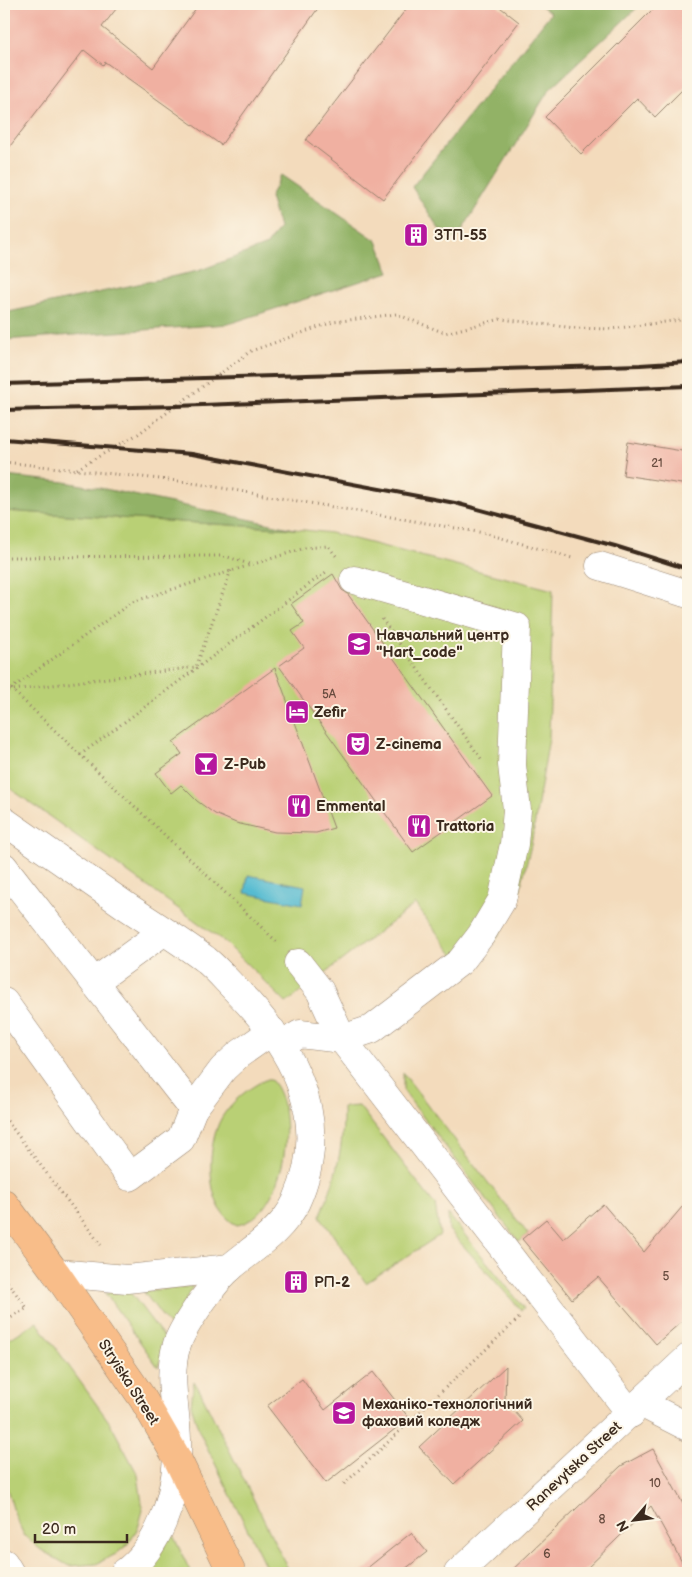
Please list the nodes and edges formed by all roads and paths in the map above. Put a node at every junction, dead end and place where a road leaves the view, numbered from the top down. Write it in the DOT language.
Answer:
graph roads {
  1 [pos="688,319"];
  2 [pos="4,462"];
  3 [pos="77,469"];
  4 [pos="4,557"];
  5 [pos="250,564"];
  6 [pos="600,566"];
  7 [pos="230,570"];
  8 [pos="347,571"];
  9 [pos="688,594"];
  10 [pos="196,667"];
  11 [pos="4,682"];
  12 [pos="11,690"];
  13 [pos="4,691"];
  14 [pos="80,755"];
  15 [pos="484,763"];
  16 [pos="5,824"];
  17 [pos="4,867"];
  18 [pos="164,932"];
  19 [pos="298,962"];
  20 [pos="94,982"];
  21 [pos="4,1002"];
  22 [pos="277,1037"];
  23 [pos="342,1039"];
  24 [pos="193,1109"];
  25 [pos="4,1117"];
  26 [pos="4,1204"];
  27 [pos="101,1245"];
  28 [pos="230,1268"];
  29 [pos="56,1273"];
  30 [pos="4,1278"];
  31 [pos="522,1316"];
  32 [pos="4,1322"];
  33 [pos="688,1358"];
  34 [pos="636,1408"];
  35 [pos="688,1427"];
  36 [pos="177,1458"];
  37 [pos="344,1484"];
  38 [pos="4,1563"];
  39 [pos="10,1573"];
  40 [pos="124,1573"];
  41 [pos="232,1573"];
  42 [pos="458,1573"];
  1 -- 3 [label="path"];
  2 -- 3 [label="path"];
  3 -- 6 [label="path"];
  4 -- 5 [label="path"];
  5 -- 7 [label="path"];
  5 -- 8 [label="path"];
  6 -- 9 [label="street"];
  7 -- 10 [label="path"];
  7 -- 12 [label="path"];
  8 -- 10 [label="path"];
  8 -- 15 [label="path"];
  8 -- 23 [label="street"];
  10 -- 12 [label="path"];
  10 -- 14 [label="path"];
  11 -- 12 [label="path"];
  12 -- 13 [label="path"];
  12 -- 14 [label="path"];
  14 -- 19 [label="path"];
  16 -- 18 [label="street"];
  17 -- 20 [label="street"];
  18 -- 20 [label="street"];
  18 -- 22 [label="street"];
  19 -- 23 [label="street"];
  20 -- 24 [label="street"];
  21 -- 24 [label="street"];
  22 -- 23 [label="street"];
  22 -- 24 [label="street"];
  22 -- 28 [label="street"];
  23 -- 34 [label="street"];
  25 -- 27 [label="path"];
  26 -- 29 [label="main road, Stryiska Street"];
  28 -- 29 [label="street"];
  28 -- 36 [label="street"];
  29 -- 36 [label="main road, Stryiska Street"];
  30 -- 32 [label="path"];
  31 -- 37 [label="path"];
  33 -- 34 [label="street, Ranevytska Street"];
  34 -- 35 [label="street"];
  34 -- 42 [label="street, Ranevytska Street"];
  36 -- 40 [label="street"];
  36 -- 41 [label="main road, Stryiska Street"];
  38 -- 39 [label="street"];
}
